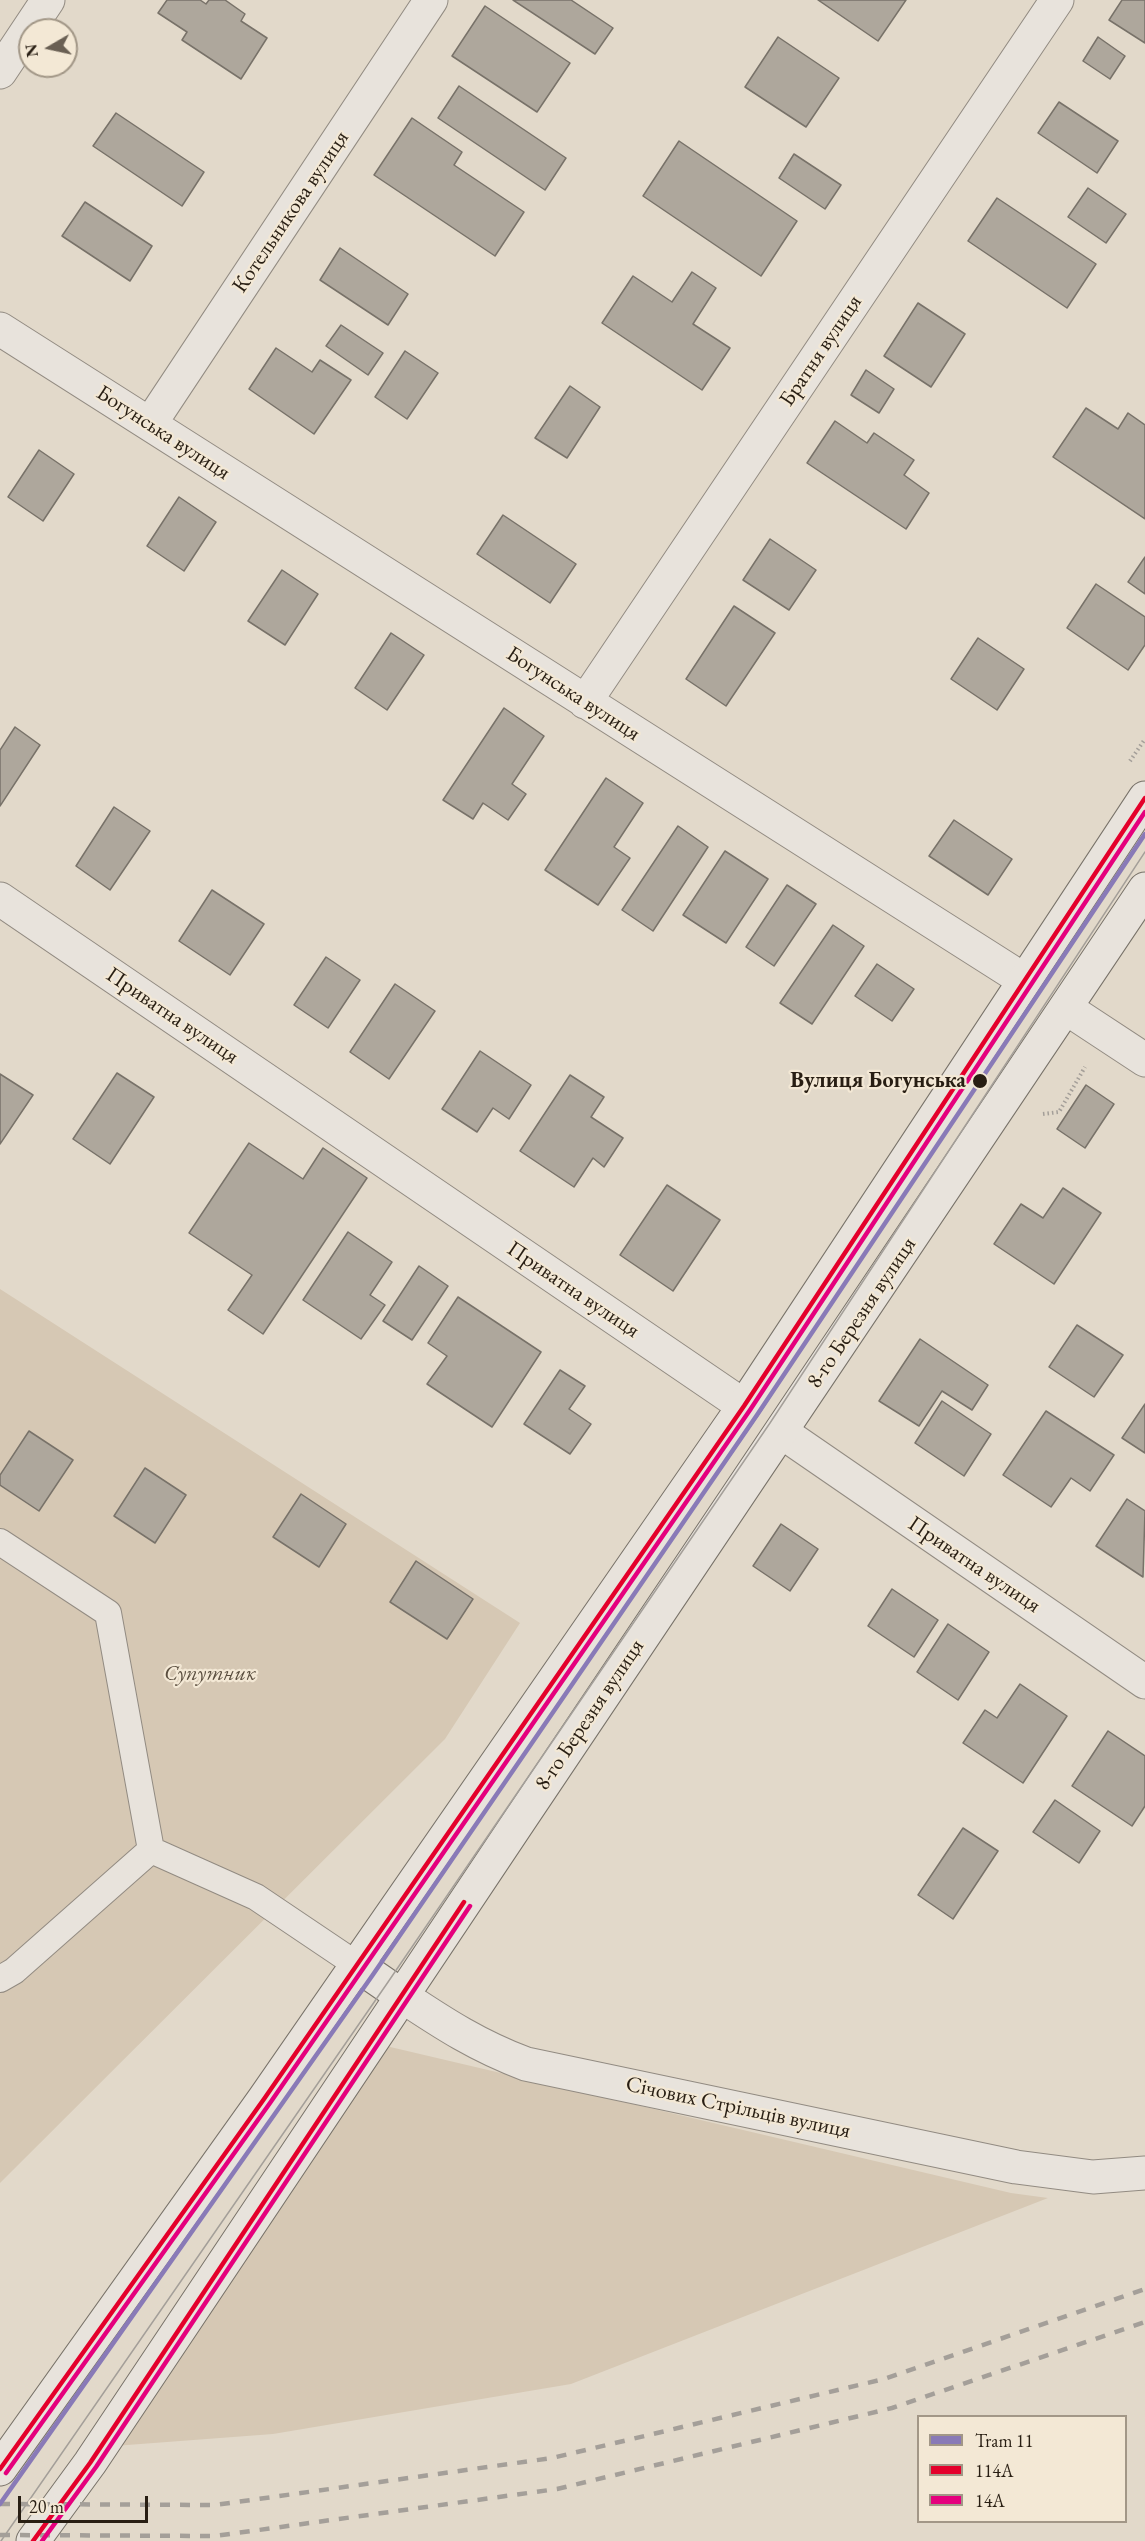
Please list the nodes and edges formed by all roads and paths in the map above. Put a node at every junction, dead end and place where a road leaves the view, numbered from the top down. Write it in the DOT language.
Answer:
graph roads {
  1 [pos="48,0"];
  2 [pos="431,0"];
  3 [pos="1057,0"];
  4 [pos="0,72"];
  5 [pos="0,328"];
  6 [pos="150,424"];
  7 [pos="585,702"];
  8 [pos="1145,798"];
  9 [pos="1145,889"];
  10 [pos="0,899"];
  11 [pos="1024,980"];
  12 [pos="1066,1008"];
  13 [pos="1145,1060"];
  14 [pos="744,1406"];
  15 [pos="783,1433"];
  16 [pos="0,1542"];
  17 [pos="1145,1682"];
  18 [pos="151,1850"];
  19 [pos="357,1965"];
  20 [pos="4,1971"];
  21 [pos="402,1996"];
  22 [pos="1145,2173"];
  23 [pos="0,2469"];
  24 [pos="33,2541"];
  1 -- 4 [label="street"];
  2 -- 6 [label="street, Котельникова вулиця"];
  3 -- 7 [label="street, Братня вулиця"];
  5 -- 6 [label="street, Богунська вулиця"];
  6 -- 7 [label="street, Богунська вулиця"];
  7 -- 11 [label="street, Богунська вулиця"];
  8 -- 11 [label="street, 8-го Березня вулиця"];
  9 -- 12 [label="street, 8-го Березня вулиця"];
  10 -- 14 [label="street, Приватна вулиця"];
  11 -- 12 [label="street, Богунська вулиця"];
  11 -- 14 [label="street, 8-го Березня вулиця"];
  12 -- 13 [label="street, Богунська вулиця"];
  12 -- 15 [label="street, 8-го Березня вулиця"];
  14 -- 15 [label="street, Приватна вулиця"];
  14 -- 19 [label="street, 8-го Березня вулиця"];
  15 -- 17 [label="street, Приватна вулиця"];
  15 -- 21 [label="street, 8-го Березня вулиця"];
  16 -- 18 [label="lane"];
  18 -- 19 [label="lane"];
  18 -- 20 [label="lane"];
  19 -- 21 [label="street, Січових Стрільців вулиця"];
  19 -- 23 [label="street, 8-го Березня вулиця"];
  21 -- 22 [label="street, Січових Стрільців вулиця"];
  21 -- 24 [label="street, 8-го Березня вулиця"];
}
